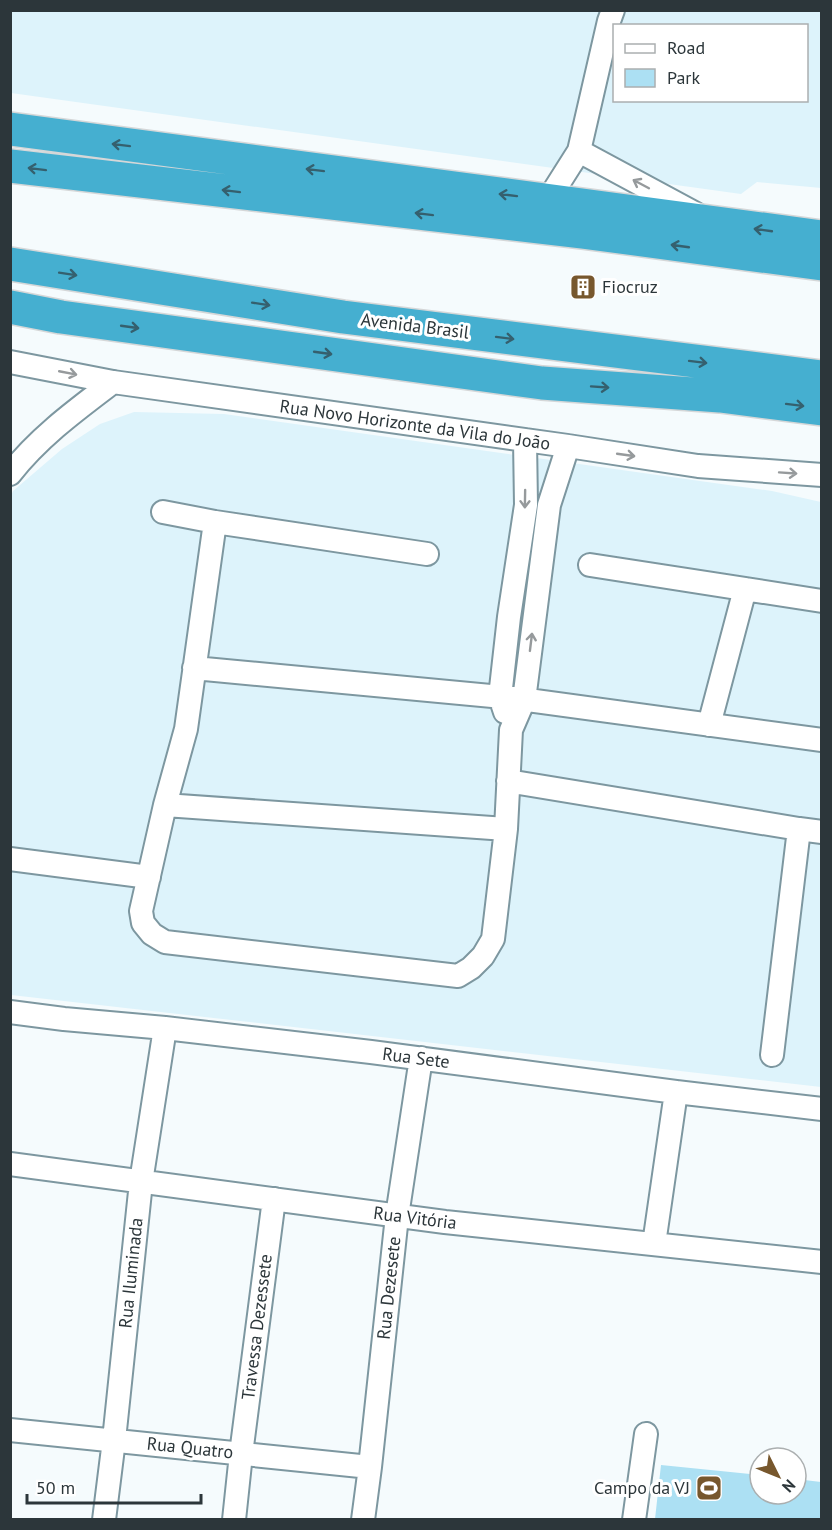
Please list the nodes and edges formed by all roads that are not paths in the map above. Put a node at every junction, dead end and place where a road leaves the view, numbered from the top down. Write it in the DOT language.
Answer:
graph roads {
  1 [pos="607,14"];
  2 [pos="10,129"];
  3 [pos="579,151"];
  4 [pos="10,166"];
  5 [pos="548,200"];
  6 [pos="711,222"];
  7 [pos="822,237"];
  8 [pos="10,264"];
  9 [pos="822,264"];
  10 [pos="10,307"];
  11 [pos="343,317"];
  12 [pos="10,362"];
  13 [pos="822,378"];
  14 [pos="113,382"];
  15 [pos="542,383"];
  16 [pos="822,409"];
  17 [pos="525,440"];
  18 [pos="568,446"];
  19 [pos="10,474"];
  20 [pos="822,475"];
  21 [pos="163,512"];
  22 [pos="215,522"];
  23 [pos="426,554"];
  24 [pos="590,565"];
  25 [pos="745,589"];
  26 [pos="822,601"];
  27 [pos="194,668"];
  28 [pos="500,697"];
  29 [pos="524,700"];
  30 [pos="709,725"];
  31 [pos="511,730"];
  32 [pos="822,740"];
  33 [pos="508,781"];
  34 [pos="165,805"];
  35 [pos="506,829"];
  36 [pos="799,830"];
  37 [pos="822,832"];
  38 [pos="10,859"];
  39 [pos="149,877"];
  40 [pos="10,1012"];
  41 [pos="165,1028"];
  42 [pos="772,1055"];
  43 [pos="421,1058"];
  44 [pos="676,1092"];
  45 [pos="822,1109"];
  46 [pos="11,1165"];
  47 [pos="141,1182"];
  48 [pos="274,1199"];
  49 [pos="397,1216"];
  50 [pos="654,1245"];
  51 [pos="822,1262"];
  52 [pos="10,1430"];
  53 [pos="646,1434"];
  54 [pos="114,1440"];
  55 [pos="241,1454"];
  56 [pos="370,1467"];
  57 [pos="104,1520"];
  58 [pos="234,1520"];
  59 [pos="363,1520"];
  60 [pos="634,1520"];
  1 -- 3 [label="street"];
  5 -- 2 [label="highway, one-way"];
  3 -- 5 [label="street"];
  6 -- 3 [label="street, one-way"];
  9 -- 4 [label="highway, one-way"];
  5 -- 6 [label="highway"];
  7 -- 6 [label="highway, one-way"];
  8 -- 11 [label="highway, Avenida Brasil, one-way"];
  10 -- 15 [label="highway, one-way"];
  11 -- 13 [label="highway, Avenida Brasil, one-way"];
  11 -- 15 [label="highway"];
  12 -- 14 [label="street, Rua Novo Horizonte da Vila do João, one-way"];
  14 -- 17 [label="street, Rua Novo Horizonte da Vila do João"];
  14 -- 19 [label="street"];
  15 -- 16 [label="highway, one-way"];
  17 -- 18 [label="street, Rua Novo Horizonte da Vila do João"];
  17 -- 28 [label="street, one-way"];
  18 -- 20 [label="street, Rua Novo Horizonte da Vila do João, one-way"];
  29 -- 18 [label="street, one-way"];
  21 -- 22 [label="street"];
  22 -- 23 [label="street"];
  22 -- 27 [label="street"];
  24 -- 25 [label="street"];
  25 -- 26 [label="street"];
  25 -- 30 [label="street"];
  27 -- 28 [label="street"];
  27 -- 34 [label="street"];
  28 -- 29 [label="street"];
  28 -- 31 [label="street"];
  29 -- 30 [label="street"];
  29 -- 31 [label="street"];
  30 -- 32 [label="street"];
  31 -- 33 [label="street"];
  33 -- 35 [label="street"];
  33 -- 36 [label="street"];
  34 -- 35 [label="street"];
  34 -- 39 [label="street"];
  35 -- 39 [label="street"];
  36 -- 37 [label="street"];
  36 -- 42 [label="street"];
  38 -- 39 [label="street"];
  40 -- 41 [label="street, Rua Sete"];
  41 -- 43 [label="street, Rua Sete"];
  41 -- 47 [label="street, Rua Iluminada"];
  43 -- 44 [label="street, Rua Sete"];
  43 -- 49 [label="street, Rua Dezesete"];
  44 -- 45 [label="street, Rua Sete"];
  44 -- 50 [label="street"];
  46 -- 47 [label="street, Rua Vitória"];
  47 -- 48 [label="street, Rua Vitória"];
  47 -- 54 [label="street, Rua Iluminada"];
  48 -- 49 [label="street, Rua Vitória"];
  48 -- 55 [label="street, Travessa Dezessete"];
  49 -- 50 [label="street, Rua Vitória"];
  49 -- 56 [label="street, Rua Dezesete"];
  50 -- 51 [label="street, Rua Vitória"];
  52 -- 54 [label="street, Rua Quatro"];
  53 -- 60 [label="street"];
  54 -- 55 [label="street, Rua Quatro"];
  54 -- 57 [label="street, Rua Iluminada"];
  55 -- 56 [label="street, Rua Quatro"];
  55 -- 58 [label="street, Travessa Dezessete"];
  56 -- 59 [label="street, Rua Dezesete"];
}
